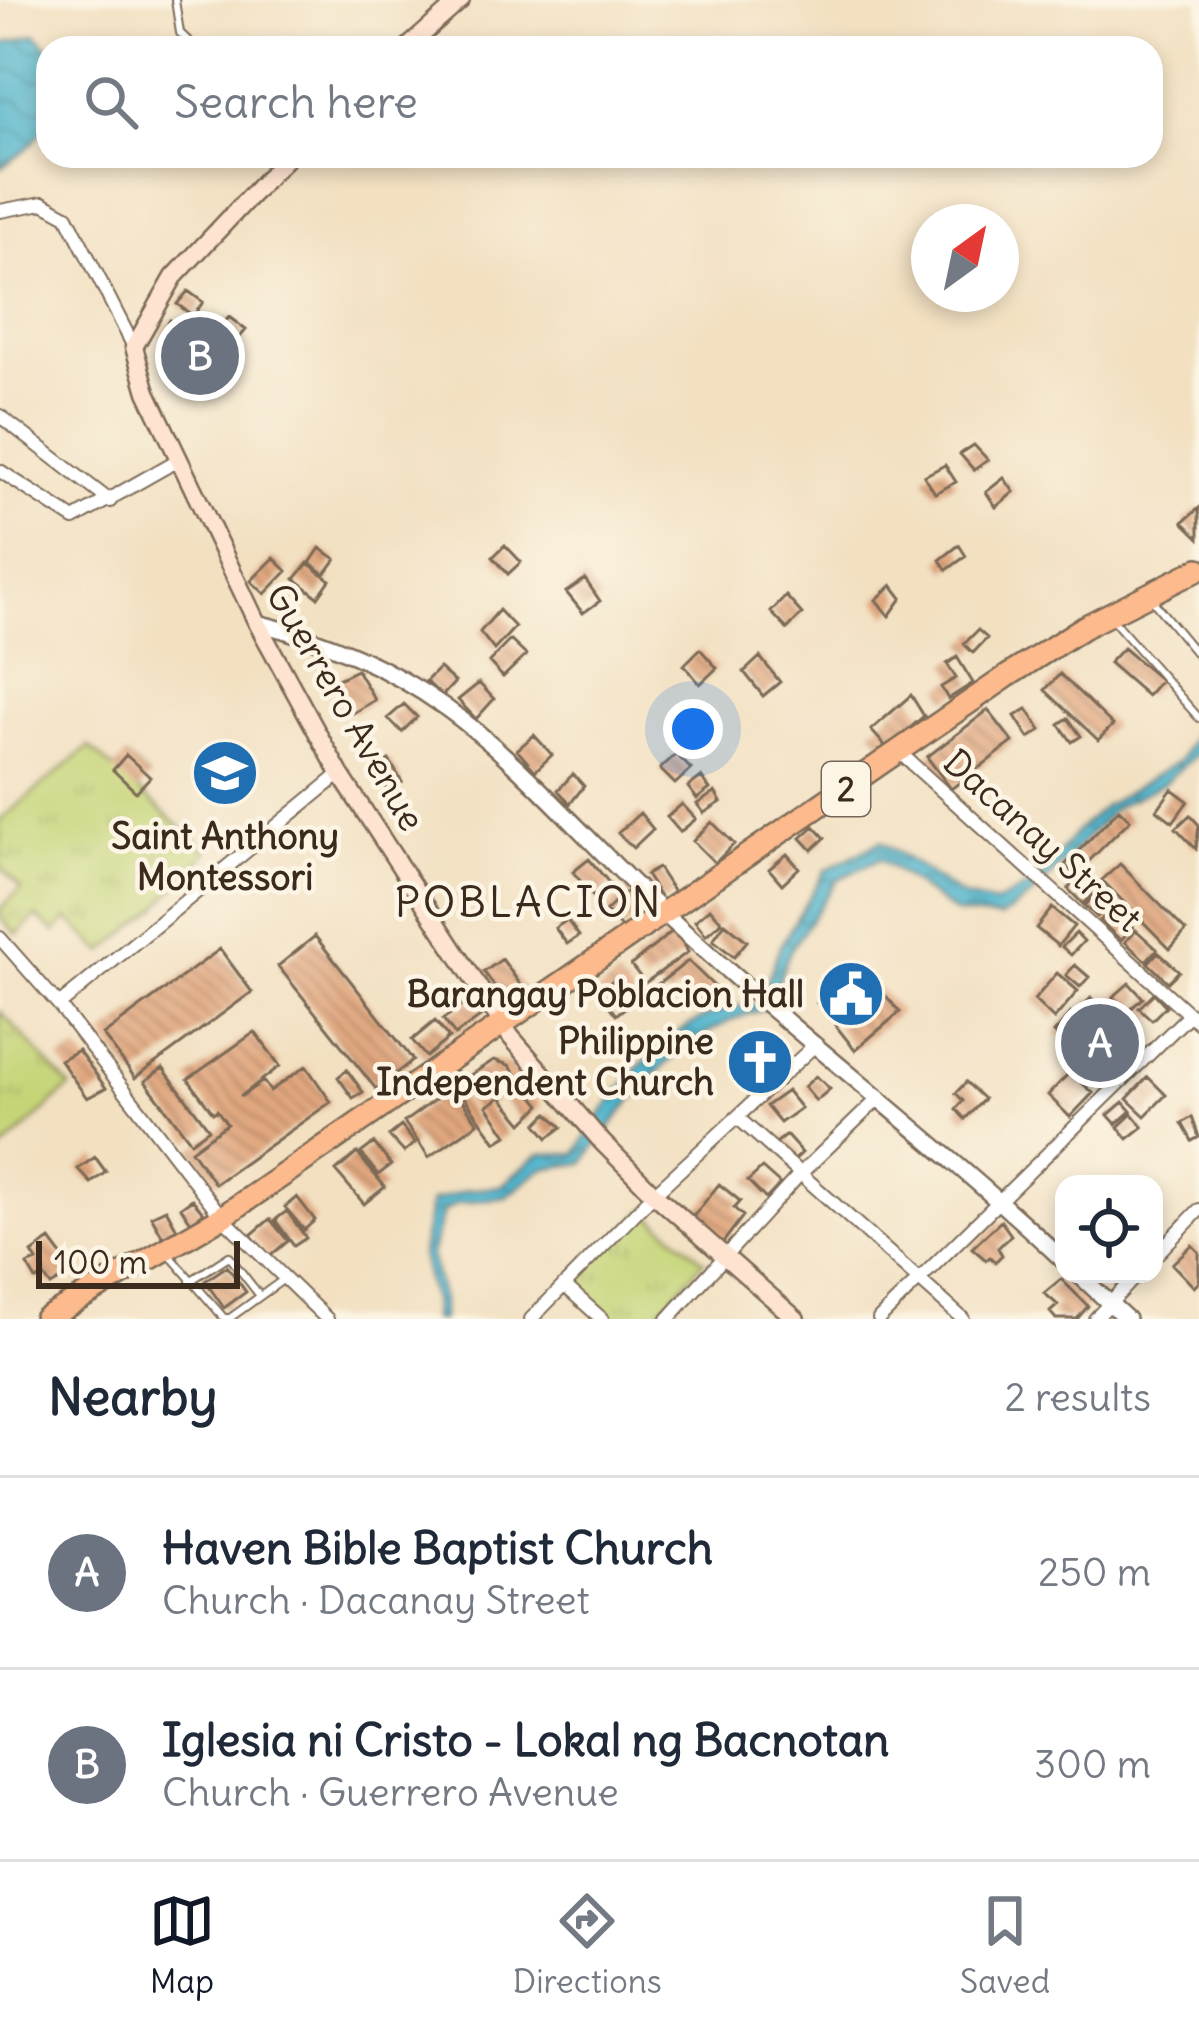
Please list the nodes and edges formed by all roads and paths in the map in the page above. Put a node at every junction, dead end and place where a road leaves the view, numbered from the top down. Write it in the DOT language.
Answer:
graph roads {
  1 [pos="176,0"];
  2 [pos="461,0"];
  3 [pos="183,36"];
  4 [pos="420,36"];
  5 [pos="277,168"];
  6 [pos="0,211"];
  7 [pos="134,347"];
  8 [pos="0,416"];
  9 [pos="178,460"];
  10 [pos="0,472"];
  11 [pos="110,501"];
  12 [pos="1199,569"];
  13 [pos="1148,594"];
  14 [pos="1108,615"];
  15 [pos="257,623"];
  16 [pos="1199,658"];
  17 [pos="1199,718"];
  18 [pos="899,752"];
  19 [pos="340,774"];
  20 [pos="664,914"];
  21 [pos="0,938"];
  22 [pos="59,1005"];
  23 [pos="1194,1018"];
  24 [pos="502,1024"];
  25 [pos="816,1044"];
  26 [pos="877,1100"];
  27 [pos="737,1117"];
  28 [pos="799,1175"];
  29 [pos="654,1194"];
  30 [pos="1000,1200"];
  31 [pos="1199,1210"];
  32 [pos="222,1217"];
  33 [pos="1163,1248"];
  34 [pos="167,1252"];
  35 [pos="1055,1252"];
  36 [pos="725,1258"];
  37 [pos="284,1279"];
  38 [pos="918,1280"];
  39 [pos="190,1281"];
  40 [pos="1087,1283"];
  41 [pos="1129,1283"];
  42 [pos="564,1285"];
  43 [pos="260,1296"];
  44 [pos="1109,1304"];
  45 [pos="45,1319"];
  46 [pos="327,1319"];
  47 [pos="531,1319"];
  48 [pos="602,1319"];
  49 [pos="668,1319"];
  50 [pos="796,1319"];
  51 [pos="879,1319"];
  52 [pos="963,1319"];
  53 [pos="1095,1319"];
  54 [pos="1127,1319"];
  1 -- 3 [label="lane"];
  2 -- 4 [label="main road"];
  5 -- 7 [label="main road"];
  6 -- 7 [label="street"];
  7 -- 9 [label="main road, Guerrero Avenue"];
  8 -- 11 [label="street"];
  9 -- 11 [label="street"];
  9 -- 15 [label="main road, Guerrero Avenue"];
  10 -- 11 [label="street"];
  12 -- 13 [label="highway, 2"];
  13 -- 14 [label="highway, 2"];
  13 -- 16 [label="lane"];
  14 -- 17 [label="lane"];
  14 -- 18 [label="highway, 2"];
  15 -- 19 [label="main road, Guerrero Avenue"];
  15 -- 20 [label="street"];
  18 -- 20 [label="highway, 2"];
  18 -- 23 [label="street, Dacanay Street"];
  19 -- 22 [label="street"];
  19 -- 24 [label="main road, Guerrero Avenue"];
  20 -- 24 [label="highway, 2"];
  20 -- 25 [label="street"];
  21 -- 22 [label="street"];
  22 -- 32 [label="street"];
  23 -- 30 [label="street"];
  24 -- 29 [label="main road, Guerrero Avenue"];
  24 -- 32 [label="highway, 2"];
  25 -- 26 [label="street"];
  25 -- 27 [label="street"];
  26 -- 28 [label="street"];
  26 -- 30 [label="street"];
  27 -- 28 [label="street"];
  27 -- 29 [label="street"];
  28 -- 36 [label="street"];
  28 -- 38 [label="street"];
  29 -- 36 [label="main road, Guerrero Avenue"];
  29 -- 42 [label="street"];
  30 -- 35 [label="street"];
  30 -- 38 [label="street"];
  31 -- 33 [label="street"];
  32 -- 34 [label="highway, 2"];
  32 -- 37 [label="street"];
  34 -- 39 [label="lane"];
  34 -- 45 [label="highway, 2"];
  36 -- 49 [label="street"];
  36 -- 50 [label="main road, Guerrero Avenue"];
  37 -- 43 [label="lane"];
  37 -- 46 [label="street"];
  38 -- 51 [label="street"];
  38 -- 52 [label="street"];
  39 -- 43 [label="lane"];
  39 -- 43 [label="lane"];
  40 -- 44 [label="street"];
  41 -- 44 [label="street"];
  42 -- 47 [label="street"];
  42 -- 48 [label="street"];
  44 -- 53 [label="street"];
  44 -- 54 [label="street"];
}
